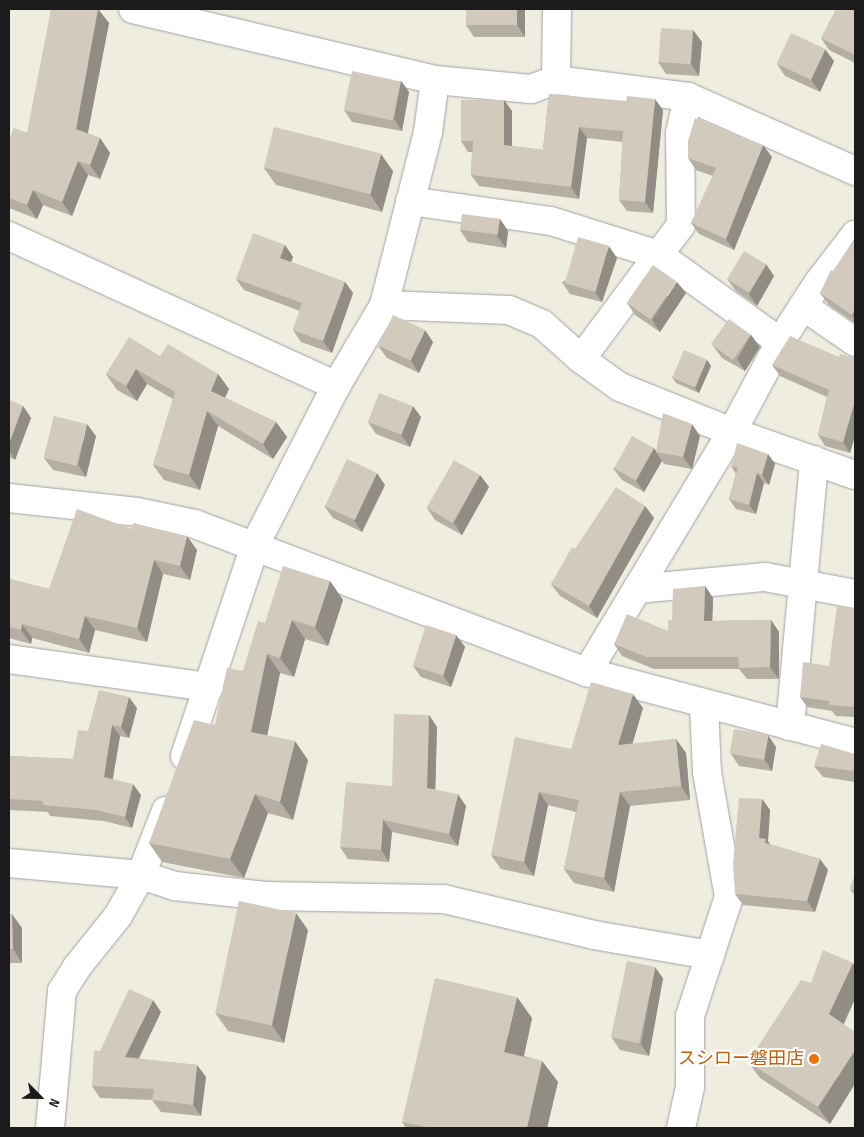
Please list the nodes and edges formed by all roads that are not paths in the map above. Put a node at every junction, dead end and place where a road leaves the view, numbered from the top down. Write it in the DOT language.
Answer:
graph roads {
  1 [pos="133,9"];
  2 [pos="557,9"];
  3 [pos="435,80"];
  4 [pos="556,80"];
  5 [pos="688,97"];
  6 [pos="855,171"];
  7 [pos="410,202"];
  8 [pos="855,235"];
  9 [pos="9,236"];
  10 [pos="659,255"];
  11 [pos="384,305"];
  12 [pos="803,306"];
  13 [pos="780,342"];
  14 [pos="855,342"];
  15 [pos="581,360"];
  16 [pos="336,386"];
  17 [pos="732,432"];
  18 [pos="814,460"];
  19 [pos="855,475"];
  20 [pos="9,498"];
  21 [pos="255,545"];
  22 [pos="802,586"];
  23 [pos="637,590"];
  24 [pos="855,594"];
  25 [pos="9,659"];
  26 [pos="587,672"];
  27 [pos="209,687"];
  28 [pos="704,705"];
  29 [pos="790,726"];
  30 [pos="855,743"];
  31 [pos="9,863"];
  32 [pos="141,875"];
  33 [pos="710,955"];
  34 [pos="50,1128"];
  35 [pos="681,1128"];
  1 -- 3 [label="street"];
  2 -- 4 [label="street"];
  3 -- 4 [label="street"];
  3 -- 7 [label="street"];
  4 -- 5 [label="street"];
  5 -- 6 [label="street"];
  5 -- 10 [label="street"];
  7 -- 10 [label="street"];
  7 -- 11 [label="street"];
  8 -- 12 [label="street"];
  9 -- 16 [label="street"];
  10 -- 13 [label="street"];
  10 -- 15 [label="street"];
  11 -- 15 [label="street"];
  11 -- 16 [label="street"];
  12 -- 13 [label="street"];
  12 -- 14 [label="street"];
  13 -- 17 [label="street"];
  15 -- 17 [label="street"];
  16 -- 21 [label="street"];
  17 -- 18 [label="street"];
  17 -- 23 [label="street"];
  18 -- 19 [label="street"];
  18 -- 22 [label="street"];
  20 -- 21 [label="street"];
  21 -- 26 [label="street"];
  21 -- 27 [label="street"];
  22 -- 23 [label="street"];
  22 -- 24 [label="street"];
  22 -- 29 [label="street"];
  23 -- 26 [label="street"];
  25 -- 27 [label="street"];
  26 -- 28 [label="street"];
  27 -- 32 [label="street"];
  28 -- 29 [label="street"];
  28 -- 33 [label="street"];
  29 -- 30 [label="street"];
  31 -- 32 [label="street"];
  32 -- 33 [label="street"];
  32 -- 34 [label="street"];
  33 -- 35 [label="street"];
}
